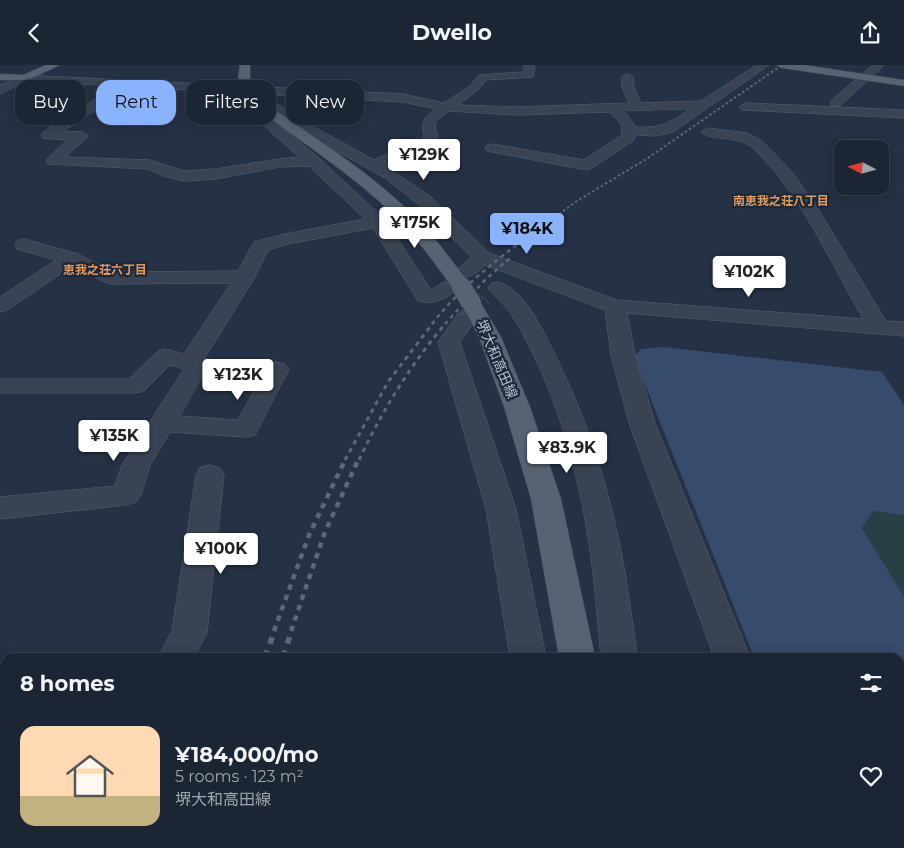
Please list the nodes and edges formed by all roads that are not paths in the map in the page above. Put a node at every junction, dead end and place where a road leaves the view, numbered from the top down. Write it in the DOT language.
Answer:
graph roads {
  1 [pos="55,65"];
  2 [pos="245,65"];
  3 [pos="530,65"];
  4 [pos="764,65"];
  5 [pos="782,65"];
  6 [pos="879,65"];
  7 [pos="0,77"];
  8 [pos="627,77"];
  9 [pos="24,78"];
  10 [pos="866,78"];
  11 [pos="244,80"];
  12 [pos="96,81"];
  13 [pos="904,83"];
  14 [pos="0,90"];
  15 [pos="276,94"];
  16 [pos="836,103"];
  17 [pos="96,104"];
  18 [pos="705,105"];
  19 [pos="446,107"];
  20 [pos="636,107"];
  21 [pos="746,107"];
  22 [pos="612,108"];
  23 [pos="276,109"];
  24 [pos="904,114"];
  25 [pos="276,117"];
  26 [pos="268,125"];
  27 [pos="631,131"];
  28 [pos="708,132"];
  29 [pos="492,148"];
  30 [pos="314,161"];
  31 [pos="374,165"];
  32 [pos="382,222"];
  33 [pos="24,245"];
  34 [pos="482,257"];
  35 [pos="71,258"];
  36 [pos="519,270"];
  37 [pos="245,277"];
  38 [pos="471,294"];
  39 [pos="0,306"];
  40 [pos="615,306"];
  41 [pos="879,328"];
  42 [pos="904,329"];
  43 [pos="194,364"];
  44 [pos="0,386"];
  45 [pos="163,423"];
  46 [pos="210,475"];
  47 [pos="0,508"];
  48 [pos="178,653"];
  49 [pos="527,653"];
  50 [pos="576,653"];
  51 [pos="619,653"];
  52 [pos="730,653"];
  1 -- 9 [label="main road"];
  2 -- 11 [label="main road"];
  3 -- 19 [label="street"];
  4 -- 18 [label="street"];
  5 -- 10 [label="main road"];
  6 -- 10 [label="street"];
  7 -- 9 [label="main road"];
  8 -- 20 [label="street"];
  9 -- 12 [label="street"];
  9 -- 14 [label="street"];
  10 -- 13 [label="main road"];
  10 -- 16 [label="street"];
  15 -- 19 [label="street"];
  17 -- 30 [label="street"];
  18 -- 20 [label="street"];
  18 -- 27 [label="street"];
  19 -- 22 [label="street"];
  19 -- 31 [label="street"];
  20 -- 22 [label="street"];
  21 -- 24 [label="street"];
  22 -- 27 [label="street"];
  23 -- 31 [label="street"];
  25 -- 38 [label="main road, 堺大和高田線"];
  26 -- 30 [label="street"];
  27 -- 29 [label="street"];
  28 -- 41 [label="street"];
  30 -- 32 [label="street"];
  31 -- 34 [label="street"];
  32 -- 37 [label="street"];
  32 -- 38 [label="street"];
  33 -- 35 [label="street"];
  34 -- 36 [label="street"];
  34 -- 38 [label="street"];
  35 -- 37 [label="street"];
  35 -- 39 [label="street"];
  36 -- 38 [label="street"];
  36 -- 40 [label="street"];
  37 -- 43 [label="street"];
  38 -- 49 [label="street"];
  38 -- 50 [label="main road, 堺大和高田線"];
  38 -- 51 [label="street"];
  40 -- 41 [label="street"];
  40 -- 52 [label="street"];
  41 -- 42 [label="street"];
  43 -- 44 [label="street"];
  43 -- 45 [label="street"];
  43 -- 45 [label="street"];
  45 -- 47 [label="street"];
  46 -- 48 [label="street"];
}
